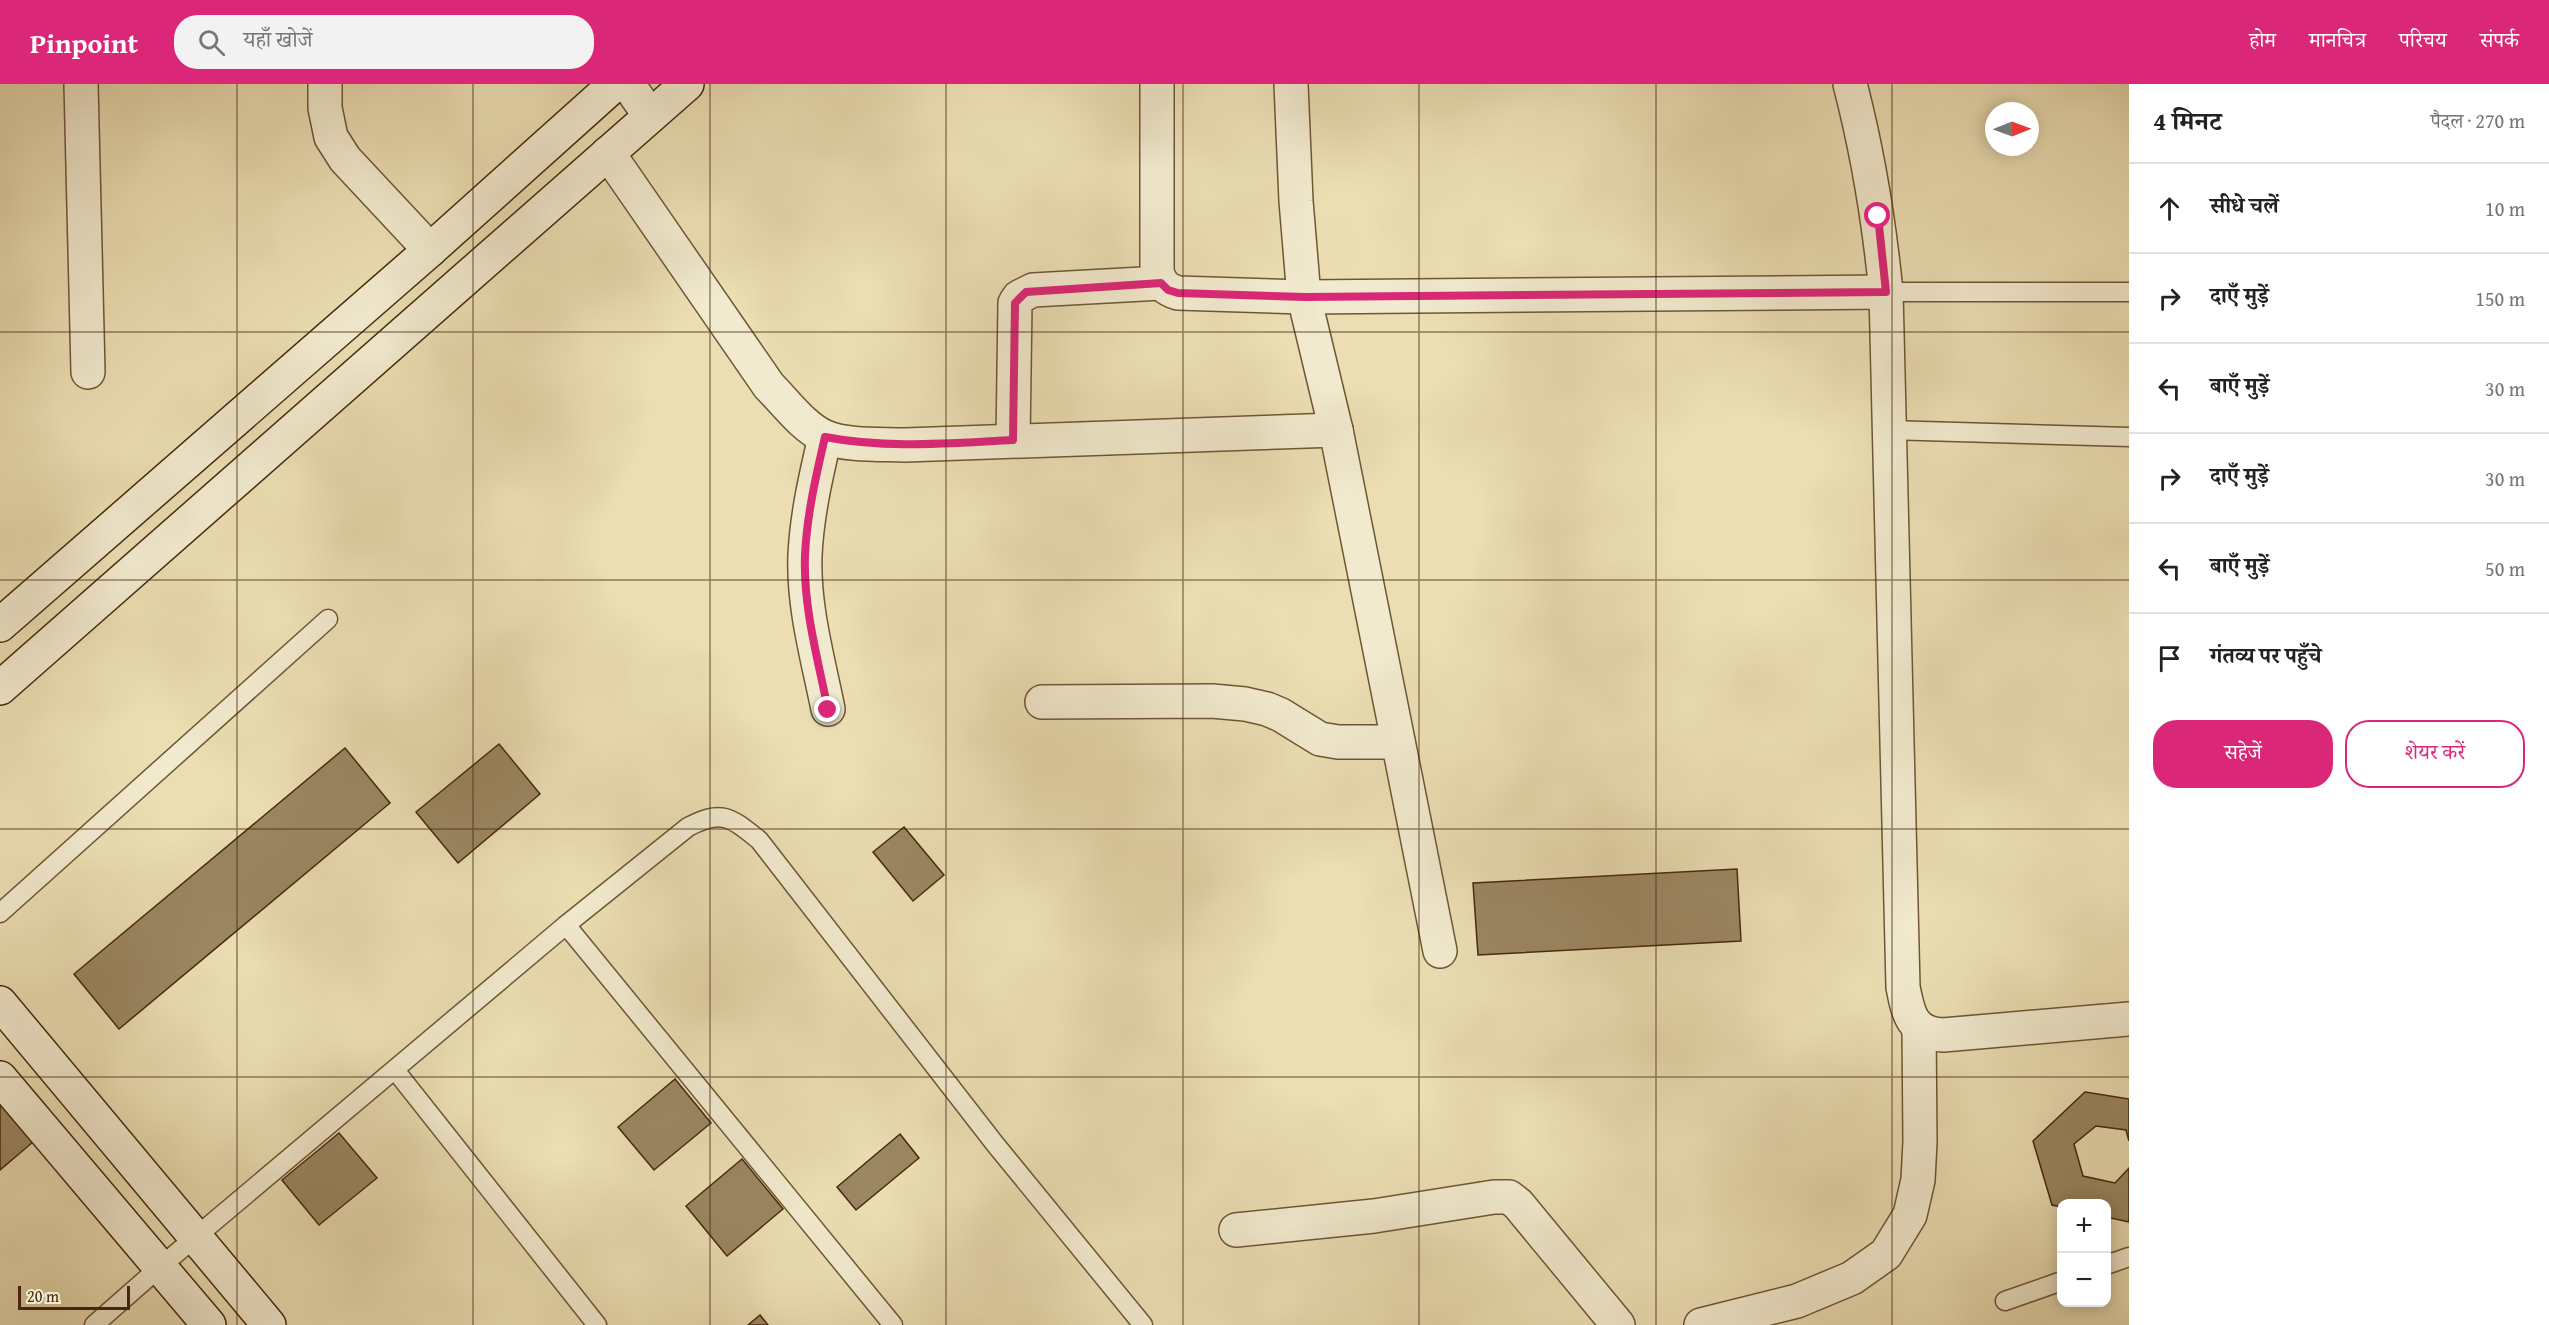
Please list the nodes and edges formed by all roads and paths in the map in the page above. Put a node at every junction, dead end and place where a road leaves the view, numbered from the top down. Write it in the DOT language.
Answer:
graph roads {
  1 [pos="81,84"];
  2 [pos="324,84"];
  3 [pos="615,84"];
  4 [pos="628,84"];
  5 [pos="687,84"];
  6 [pos="1157,84"];
  7 [pos="1291,84"];
  8 [pos="1850,84"];
  9 [pos="650,116"];
  10 [pos="608,153"];
  11 [pos="430,250"];
  12 [pos="1161,283"];
  13 [pos="1886,292"];
  14 [pos="2129,292"];
  15 [pos="1305,297"];
  16 [pos="88,372"];
  17 [pos="1336,430"];
  18 [pos="1888,430"];
  19 [pos="825,437"];
  20 [pos="2129,437"];
  21 [pos="1013,440"];
  22 [pos="328,619"];
  23 [pos="0,625"];
  24 [pos="0,688"];
  25 [pos="1042,702"];
  26 [pos="828,710"];
  27 [pos="1398,742"];
  28 [pos="0,913"];
  29 [pos="566,925"];
  30 [pos="1440,951"];
  31 [pos="0,1003"];
  32 [pos="2129,1019"];
  33 [pos="1919,1028"];
  34 [pos="395,1070"];
  35 [pos="0,1078"];
  36 [pos="1236,1230"];
  37 [pos="196,1237"];
  38 [pos="2129,1257"];
  39 [pos="2111,1263"];
  40 [pos="160,1267"];
  41 [pos="2057,1282"];
  42 [pos="2005,1300"];
  43 [pos="94,1325"];
  44 [pos="209,1325"];
  45 [pos="270,1325"];
  46 [pos="597,1325"];
  47 [pos="893,1325"];
  48 [pos="1143,1325"];
  49 [pos="1618,1325"];
  50 [pos="1701,1325"];
  1 -- 16 [label="street"];
  2 -- 11 [label="street"];
  3 -- 11 [label="street"];
  4 -- 9 [label="street"];
  5 -- 9 [label="street"];
  6 -- 12 [label="street"];
  7 -- 15 [label="street"];
  8 -- 13 [label="street"];
  9 -- 10 [label="street"];
  10 -- 19 [label="street"];
  10 -- 24 [label="street"];
  11 -- 23 [label="street"];
  12 -- 15 [label="street"];
  12 -- 21 [label="street"];
  13 -- 14 [label="lane"];
  13 -- 15 [label="street"];
  13 -- 18 [label="street"];
  15 -- 17 [label="street"];
  17 -- 21 [label="street"];
  17 -- 27 [label="street"];
  18 -- 20 [label="lane"];
  18 -- 33 [label="street"];
  19 -- 21 [label="street"];
  19 -- 26 [label="street"];
  22 -- 28 [label="lane"];
  25 -- 27 [label="street"];
  27 -- 30 [label="street"];
  29 -- 34 [label="lane"];
  29 -- 47 [label="lane"];
  29 -- 48 [label="lane"];
  31 -- 37 [label="street"];
  32 -- 33 [label="street"];
  33 -- 50 [label="street"];
  34 -- 37 [label="lane"];
  34 -- 46 [label="lane"];
  35 -- 40 [label="street"];
  36 -- 49 [label="street"];
  37 -- 40 [label="lane"];
  37 -- 45 [label="street"];
  38 -- 39 [label="lane"];
  40 -- 43 [label="lane"];
  40 -- 44 [label="street"];
  41 -- 42 [label="lane"];
}
